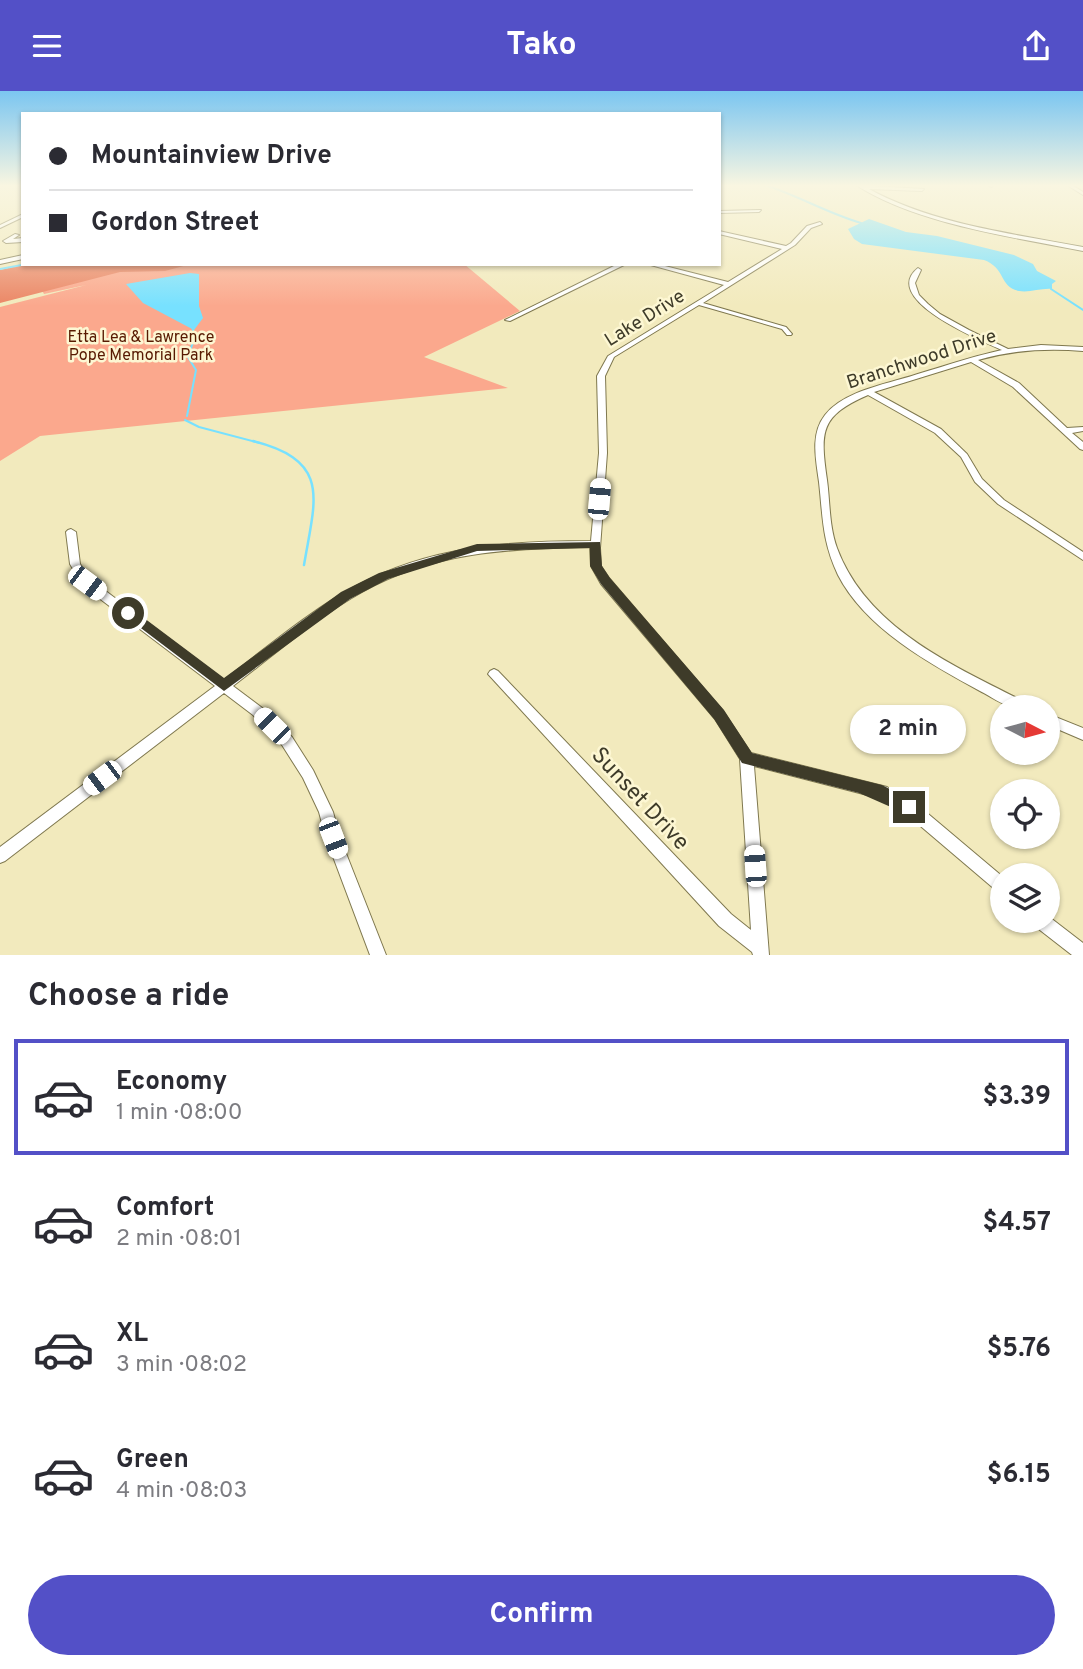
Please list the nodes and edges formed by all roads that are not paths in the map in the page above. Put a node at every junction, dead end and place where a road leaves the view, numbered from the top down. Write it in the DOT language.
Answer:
graph roads {
  1 [pos="814,225"];
  2 [pos="980,225"];
  3 [pos="721,232"];
  4 [pos="0,233"];
  5 [pos="21,236"];
  6 [pos="786,248"];
  7 [pos="1083,249"];
  8 [pos="21,257"];
  9 [pos="0,262"];
  10 [pos="619,266"];
  11 [pos="658,266"];
  12 [pos="918,270"];
  13 [pos="728,284"];
  14 [pos="698,303"];
  15 [pos="508,320"];
  16 [pos="789,334"];
  17 [pos="1005,349"];
  18 [pos="1083,349"];
  19 [pos="971,359"];
  20 [pos="870,393"];
  21 [pos="1083,429"];
  22 [pos="1064,431"];
  23 [pos="1083,447"];
  24 [pos="71,532"];
  25 [pos="595,544"];
  26 [pos="1083,557"];
  27 [pos="494,674"];
  28 [pos="224,685"];
  29 [pos="1000,695"];
  30 [pos="1060,724"];
  31 [pos="1083,734"];
  32 [pos="747,758"];
  33 [pos="0,856"];
  34 [pos="990,876"];
  35 [pos="1057,933"];
  36 [pos="760,951"];
  37 [pos="1083,953"];
  38 [pos="378,955"];
  1 -- 6 [label="street, Lake Drive"];
  2 -- 7 [label="street"];
  3 -- 6 [label="street"];
  4 -- 5 [label="street"];
  6 -- 13 [label="street, Lake Drive"];
  8 -- 9 [label="street"];
  10 -- 15 [label="street"];
  11 -- 13 [label="street"];
  12 -- 17 [label="street"];
  13 -- 14 [label="street, Lake Drive"];
  14 -- 16 [label="street"];
  14 -- 25 [label="street, Lake Drive"];
  17 -- 18 [label="street, Branchwood Drive"];
  17 -- 19 [label="street, Branchwood Drive"];
  19 -- 20 [label="street, Branchwood Drive"];
  19 -- 22 [label="street"];
  20 -- 26 [label="street"];
  20 -- 29 [label="street, Branchwood Drive"];
  21 -- 22 [label="street"];
  22 -- 23 [label="street"];
  24 -- 28 [label="street"];
  25 -- 28 [label="street"];
  25 -- 32 [label="street, Lake Drive"];
  27 -- 36 [label="street, Sunset Drive"];
  28 -- 33 [label="street"];
  28 -- 38 [label="street"];
  30 -- 31 [label="street"];
  32 -- 34 [label="street"];
  32 -- 36 [label="street, Lake Drive"];
  35 -- 37 [label="street"];
}
